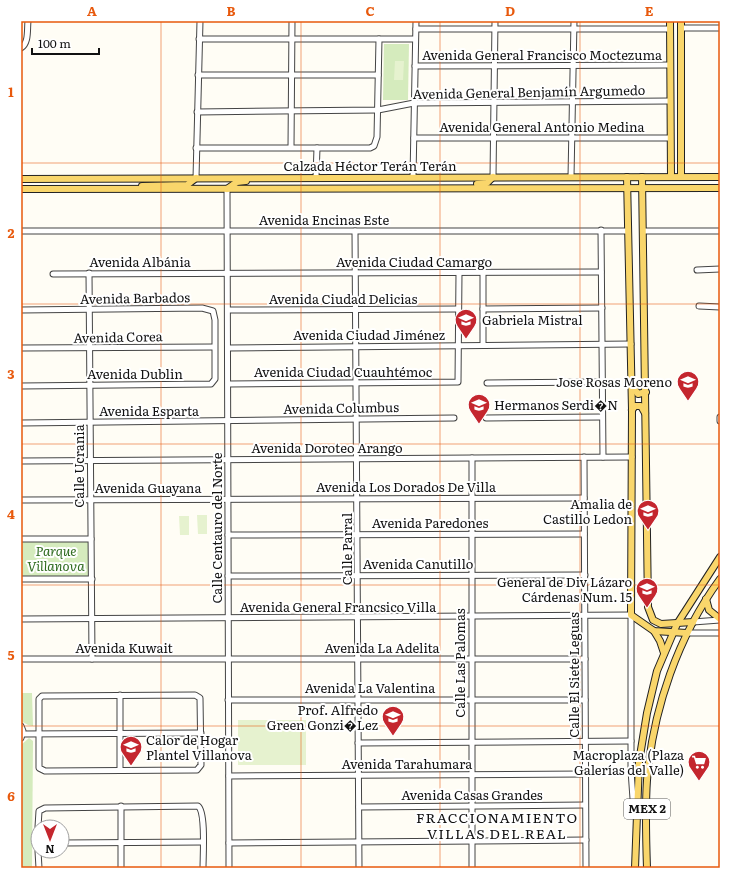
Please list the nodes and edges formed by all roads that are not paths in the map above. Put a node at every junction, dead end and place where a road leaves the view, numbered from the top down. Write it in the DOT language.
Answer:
graph roads {
  1 [pos="28,21"];
  2 [pos="200,21"];
  3 [pos="292,21"];
  4 [pos="416,21"];
  5 [pos="495,21"];
  6 [pos="574,21"];
  7 [pos="670,21"];
  8 [pos="681,21"];
  9 [pos="681,28"];
  10 [pos="720,28"];
  11 [pos="416,29"];
  12 [pos="670,29"];
  13 [pos="495,30"];
  14 [pos="573,30"];
  15 [pos="199,39"];
  16 [pos="292,39"];
  17 [pos="379,39"];
  18 [pos="415,39"];
  19 [pos="21,48"];
  20 [pos="670,65"];
  21 [pos="415,66"];
  22 [pos="494,66"];
  23 [pos="572,66"];
  24 [pos="198,75"];
  25 [pos="291,75"];
  26 [pos="378,75"];
  27 [pos="670,101"];
  28 [pos="494,102"];
  29 [pos="414,103"];
  30 [pos="572,103"];
  31 [pos="378,110"];
  32 [pos="197,112"];
  33 [pos="291,112"];
  34 [pos="414,138"];
  35 [pos="493,138"];
  36 [pos="572,138"];
  37 [pos="670,138"];
  38 [pos="291,147"];
  39 [pos="196,148"];
  40 [pos="317,148"];
  41 [pos="670,155"];
  42 [pos="681,155"];
  43 [pos="671,176"];
  44 [pos="681,176"];
  45 [pos="316,177"];
  46 [pos="413,177"];
  47 [pos="493,177"];
  48 [pos="571,177"];
  49 [pos="627,177"];
  50 [pos="642,177"];
  51 [pos="720,177"];
  52 [pos="196,178"];
  53 [pos="283,178"];
  54 [pos="21,179"];
  55 [pos="456,188"];
  56 [pos="627,188"];
  57 [pos="642,188"];
  58 [pos="720,188"];
  59 [pos="21,189"];
  60 [pos="133,189"];
  61 [pos="227,189"];
  62 [pos="601,230"];
  63 [pos="21,231"];
  64 [pos="227,231"];
  65 [pos="355,231"];
  66 [pos="628,231"];
  67 [pos="643,231"];
  68 [pos="720,231"];
  69 [pos="720,269"];
  70 [pos="698,270"];
  71 [pos="601,272"];
  72 [pos="89,273"];
  73 [pos="458,273"];
  74 [pos="483,273"];
  75 [pos="53,274"];
  76 [pos="228,274"];
  77 [pos="355,274"];
  78 [pos="699,306"];
  79 [pos="720,307"];
  80 [pos="602,308"];
  81 [pos="458,309"];
  82 [pos="483,309"];
  83 [pos="21,310"];
  84 [pos="89,310"];
  85 [pos="228,310"];
  86 [pos="355,310"];
  87 [pos="602,344"];
  88 [pos="631,344"];
  89 [pos="483,345"];
  90 [pos="356,346"];
  91 [pos="458,346"];
  92 [pos="214,347"];
  93 [pos="21,348"];
  94 [pos="90,348"];
  95 [pos="228,348"];
  96 [pos="603,382"];
  97 [pos="356,383"];
  98 [pos="487,383"];
  99 [pos="229,384"];
  100 [pos="631,384"];
  101 [pos="90,385"];
  102 [pos="21,386"];
  103 [pos="646,392"];
  104 [pos="632,410"];
  105 [pos="646,415"];
  106 [pos="602,417"];
  107 [pos="720,417"];
  108 [pos="357,418"];
  109 [pos="454,418"];
  110 [pos="486,418"];
  111 [pos="228,420"];
  112 [pos="720,421"];
  113 [pos="90,422"];
  114 [pos="21,423"];
  115 [pos="584,457"];
  116 [pos="603,457"];
  117 [pos="632,457"];
  118 [pos="472,458"];
  119 [pos="228,459"];
  120 [pos="357,459"];
  121 [pos="21,461"];
  122 [pos="90,461"];
  123 [pos="358,498"];
  124 [pos="472,498"];
  125 [pos="584,498"];
  126 [pos="91,499"];
  127 [pos="228,499"];
  128 [pos="21,500"];
  129 [pos="358,534"];
  130 [pos="471,534"];
  131 [pos="584,534"];
  132 [pos="228,535"];
  133 [pos="21,539"];
  134 [pos="91,539"];
  135 [pos="720,557"];
  136 [pos="358,575"];
  137 [pos="471,575"];
  138 [pos="585,575"];
  139 [pos="228,576"];
  140 [pos="21,579"];
  141 [pos="92,579"];
  142 [pos="720,579"];
  143 [pos="706,599"];
  144 [pos="631,615"];
  145 [pos="358,617"];
  146 [pos="471,617"];
  147 [pos="585,617"];
  148 [pos="228,618"];
  149 [pos="21,619"];
  150 [pos="92,619"];
  151 [pos="720,620"];
  152 [pos="693,622"];
  153 [pos="677,624"];
  154 [pos="654,632"];
  155 [pos="687,633"];
  156 [pos="720,633"];
  157 [pos="672,634"];
  158 [pos="664,653"];
  159 [pos="21,658"];
  160 [pos="228,658"];
  161 [pos="471,658"];
  162 [pos="92,659"];
  163 [pos="358,659"];
  164 [pos="585,659"];
  165 [pos="120,695"];
  166 [pos="358,699"];
  167 [pos="472,699"];
  168 [pos="228,700"];
  169 [pos="585,700"];
  170 [pos="21,726"];
  171 [pos="39,733"];
  172 [pos="120,733"];
  173 [pos="201,733"];
  174 [pos="22,736"];
  175 [pos="631,740"];
  176 [pos="585,741"];
  177 [pos="472,742"];
  178 [pos="358,743"];
  179 [pos="120,770"];
  180 [pos="472,774"];
  181 [pos="585,774"];
  182 [pos="358,775"];
  183 [pos="229,776"];
  184 [pos="585,805"];
  185 [pos="121,806"];
  186 [pos="472,806"];
  187 [pos="359,807"];
  188 [pos="638,811"];
  189 [pos="38,819"];
  190 [pos="638,820"];
  191 [pos="586,840"];
  192 [pos="646,840"];
  193 [pos="472,841"];
  194 [pos="203,842"];
  195 [pos="359,842"];
  196 [pos="70,843"];
  197 [pos="121,843"];
  198 [pos="229,843"];
  199 [pos="121,868"];
  200 [pos="203,868"];
  201 [pos="229,868"];
  202 [pos="359,868"];
  203 [pos="472,868"];
  204 [pos="586,868"];
  205 [pos="635,868"];
  206 [pos="647,868"];
  1 -- 19 [label="street"];
  2 -- 15 [label="street"];
  3 -- 16 [label="street"];
  4 -- 11 [label="street"];
  5 -- 13 [label="street"];
  6 -- 14 [label="street"];
  7 -- 12 [label="main road"];
  8 -- 9 [label="main road"];
  9 -- 10 [label="street"];
  9 -- 42 [label="main road"];
  11 -- 13 [label="street"];
  11 -- 18 [label="street"];
  12 -- 14 [label="street"];
  12 -- 20 [label="main road"];
  13 -- 14 [label="street"];
  13 -- 22 [label="street"];
  14 -- 23 [label="street"];
  15 -- 16 [label="street"];
  15 -- 24 [label="street"];
  16 -- 17 [label="street"];
  16 -- 25 [label="street"];
  17 -- 18 [label="street"];
  17 -- 26 [label="street"];
  18 -- 21 [label="street"];
  20 -- 23 [label="street, Avenida General Francisco Moctezuma"];
  20 -- 27 [label="main road"];
  21 -- 22 [label="street, Avenida General Francisco Moctezuma"];
  21 -- 29 [label="street"];
  22 -- 23 [label="street, Avenida General Francisco Moctezuma"];
  22 -- 28 [label="street"];
  23 -- 30 [label="street"];
  24 -- 25 [label="street"];
  24 -- 32 [label="street"];
  25 -- 26 [label="street"];
  25 -- 33 [label="street"];
  26 -- 31 [label="street"];
  27 -- 30 [label="street, Avenida General Benjamín Argumedo"];
  27 -- 37 [label="main road"];
  28 -- 29 [label="street, Avenida General Benjamín Argumedo"];
  28 -- 30 [label="street, Avenida General Benjamín Argumedo"];
  28 -- 35 [label="street"];
  29 -- 31 [label="street, Avenida General Benjamín Argumedo"];
  29 -- 34 [label="street"];
  30 -- 36 [label="street"];
  31 -- 33 [label="street, Avenida General Benjamín Argumedo"];
  31 -- 40 [label="street"];
  32 -- 33 [label="street, Avenida General Benjamín Argumedo"];
  32 -- 39 [label="street"];
  33 -- 38 [label="street"];
  34 -- 35 [label="street, Avenida General Antonio Medina"];
  34 -- 46 [label="street"];
  35 -- 36 [label="street, Avenida General Antonio Medina"];
  35 -- 47 [label="street"];
  36 -- 37 [label="street, Avenida General Antonio Medina"];
  36 -- 48 [label="street"];
  37 -- 41 [label="main road"];
  38 -- 39 [label="street"];
  38 -- 40 [label="street"];
  39 -- 52 [label="street"];
  40 -- 45 [label="street"];
  41 -- 42 [label="main road"];
  41 -- 43 [label="main road"];
  42 -- 44 [label="main road"];
  43 -- 44 [label="main road, Calzada Héctor Terán Terán"];
  43 -- 50 [label="main road, Calzada Héctor Terán Terán"];
  44 -- 51 [label="main road, Calzada Héctor Terán Terán"];
  45 -- 46 [label="main road, Calzada Héctor Terán Terán"];
  45 -- 53 [label="main road, Calzada Héctor Terán Terán"];
  46 -- 47 [label="main road, Calzada Héctor Terán Terán"];
  47 -- 48 [label="main road, Calzada Héctor Terán Terán"];
  47 -- 55 [label="main road"];
  48 -- 49 [label="main road, Calzada Héctor Terán Terán"];
  49 -- 50 [label="main road, Calzada Héctor Terán Terán"];
  49 -- 56 [label="main road"];
  50 -- 57 [label="main road"];
  52 -- 53 [label="main road, Calzada Héctor Terán Terán"];
  52 -- 54 [label="main road, Calzada Héctor Terán Terán"];
  52 -- 60 [label="main road"];
  53 -- 61 [label="main road"];
  55 -- 56 [label="main road, Calzada Héctor Terán Terán"];
  55 -- 61 [label="main road, Calzada Héctor Terán Terán"];
  56 -- 57 [label="main road, Calzada Héctor Terán Terán"];
  56 -- 66 [label="main road"];
  57 -- 58 [label="main road, Calzada Héctor Terán Terán"];
  57 -- 67 [label="main road"];
  59 -- 60 [label="main road, Calzada Héctor Terán Terán"];
  60 -- 61 [label="main road, Calzada Héctor Terán Terán"];
  61 -- 64 [label="street, Calle Centauro del Norte"];
  62 -- 65 [label="street, Avenida Encinas Este"];
  62 -- 66 [label="street, Avenida Encinas Este"];
  62 -- 71 [label="street"];
  63 -- 64 [label="street, Avenida Encinas Este"];
  64 -- 65 [label="street, Avenida Encinas Este"];
  64 -- 76 [label="street, Calle Centauro del Norte"];
  65 -- 77 [label="street, Calle Parral"];
  66 -- 88 [label="main road"];
  67 -- 68 [label="street"];
  67 -- 103 [label="main road"];
  69 -- 70 [label="street"];
  71 -- 74 [label="street, Avenida Ciudad Camargo"];
  71 -- 80 [label="street"];
  72 -- 75 [label="street, Avenida Albánia"];
  72 -- 76 [label="street, Avenida Albánia"];
  72 -- 84 [label="street, Calle Ucrania"];
  73 -- 74 [label="street, Avenida Ciudad Camargo"];
  73 -- 77 [label="street, Avenida Ciudad Camargo"];
  73 -- 81 [label="street"];
  74 -- 82 [label="street"];
  76 -- 77 [label="street, Avenida Ciudad Camargo"];
  76 -- 85 [label="street, Calle Centauro del Norte"];
  77 -- 86 [label="street, Calle Parral"];
  78 -- 79 [label="street"];
  80 -- 82 [label="street"];
  80 -- 87 [label="street"];
  81 -- 86 [label="street, Avenida Ciudad Delicias"];
  81 -- 91 [label="street"];
  82 -- 89 [label="street"];
  83 -- 84 [label="street, Avenida Barbados"];
  84 -- 92 [label="street, Avenida Barbados"];
  84 -- 94 [label="street, Calle Ucrania"];
  85 -- 86 [label="street, Avenida Ciudad Delicias"];
  85 -- 95 [label="street, Calle Centauro del Norte"];
  86 -- 90 [label="street, Calle Parral"];
  87 -- 88 [label="street, Avenida Ciudad Jiménez"];
  87 -- 89 [label="street, Avenida Ciudad Jiménez"];
  87 -- 96 [label="street"];
  88 -- 100 [label="main road"];
  89 -- 91 [label="street, Avenida Ciudad Jiménez"];
  90 -- 91 [label="street, Avenida Ciudad Jiménez"];
  90 -- 95 [label="street, Avenida Ciudad Jiménez"];
  90 -- 97 [label="street, Calle Parral"];
  91 -- 97 [label="street, Avenida Ciudad Cuauhtémoc"];
  92 -- 94 [label="street, Avenida Corea"];
  92 -- 101 [label="street, Avenida Dublin"];
  93 -- 94 [label="street, Avenida Corea"];
  94 -- 101 [label="street, Calle Ucrania"];
  95 -- 99 [label="street, Calle Centauro del Norte"];
  96 -- 98 [label="street"];
  96 -- 106 [label="street"];
  97 -- 99 [label="street, Avenida Ciudad Cuauhtémoc"];
  97 -- 108 [label="street, Calle Parral"];
  99 -- 111 [label="street, Calle Centauro del Norte"];
  100 -- 103 [label="main road"];
  100 -- 104 [label="main road"];
  101 -- 102 [label="street, Avenida Dublin"];
  101 -- 113 [label="street, Calle Ucrania"];
  103 -- 105 [label="main road"];
  104 -- 105 [label="main road"];
  104 -- 117 [label="main road"];
  105 -- 153 [label="main road"];
  106 -- 110 [label="street"];
  106 -- 116 [label="street"];
  107 -- 112 [label="street"];
  108 -- 109 [label="street, Avenida Columbus"];
  108 -- 111 [label="street, Avenida Columbus"];
  108 -- 120 [label="street, Calle Parral"];
  111 -- 113 [label="street, Avenida Esparta"];
  111 -- 119 [label="street, Calle Centauro del Norte"];
  113 -- 114 [label="street, Avenida Esparta"];
  113 -- 122 [label="street, Calle Ucrania"];
  115 -- 116 [label="street, Avenida Doroteo Arango"];
  115 -- 118 [label="street, Avenida Doroteo Arango"];
  115 -- 125 [label="street, Calle El Siete Leguas"];
  116 -- 117 [label="street, Avenida Doroteo Arango"];
  117 -- 144 [label="main road"];
  118 -- 120 [label="street, Avenida Doroteo Arango"];
  118 -- 124 [label="street, Calle Las Palomas"];
  119 -- 120 [label="street, Avenida Doroteo Arango"];
  119 -- 122 [label="street, Avenida Doroteo Arango"];
  119 -- 127 [label="street, Calle Centauro del Norte"];
  120 -- 123 [label="street, Calle Parral"];
  121 -- 122 [label="street, Avenida Doroteo Arango"];
  122 -- 126 [label="street, Calle Ucrania"];
  123 -- 124 [label="street, Avenida Los Dorados De Villa"];
  123 -- 127 [label="street, Avenida Los Dorados De Villa"];
  123 -- 129 [label="street, Calle Parral"];
  124 -- 125 [label="street, Avenida Los Dorados De Villa"];
  124 -- 130 [label="street, Calle Las Palomas"];
  125 -- 131 [label="street, Calle El Siete Leguas"];
  126 -- 127 [label="street, Avenida Guayana"];
  126 -- 128 [label="street, Avenida Guayana"];
  126 -- 134 [label="street, Calle Ucrania"];
  127 -- 132 [label="street, Calle Centauro del Norte"];
  129 -- 130 [label="street, Avenida Paredones"];
  129 -- 132 [label="street, Avenida Paredones"];
  129 -- 136 [label="street, Calle Parral"];
  130 -- 131 [label="street, Avenida Paredones"];
  130 -- 137 [label="street, Calle Las Palomas"];
  131 -- 138 [label="street, Calle El Siete Leguas"];
  132 -- 139 [label="street, Calle Centauro del Norte"];
  133 -- 134 [label="street"];
  134 -- 141 [label="street, Calle Ucrania"];
  135 -- 153 [label="main road, MEX 2"];
  136 -- 137 [label="street, Avenida Canutillo"];
  136 -- 139 [label="street, Avenida Canutillo"];
  136 -- 145 [label="street, Calle Parral"];
  137 -- 138 [label="street, Avenida Canutillo"];
  137 -- 146 [label="street, Calle Las Palomas"];
  138 -- 147 [label="street, Calle El Siete Leguas"];
  139 -- 148 [label="street, Calle Centauro del Norte"];
  140 -- 141 [label="street"];
  141 -- 150 [label="street, Calle Ucrania"];
  142 -- 143 [label="main road, MEX 2"];
  143 -- 151 [label="main road"];
  143 -- 152 [label="main road, MEX 2"];
  144 -- 147 [label="street, Avenida General Francsico Villa"];
  144 -- 154 [label="main road"];
  144 -- 175 [label="street"];
  145 -- 146 [label="street, Avenida General Francsico Villa"];
  145 -- 148 [label="street, Avenida General Francsico Villa"];
  145 -- 163 [label="street, Calle Parral"];
  146 -- 147 [label="street, Avenida General Francsico Villa"];
  146 -- 161 [label="street, Calle Las Palomas"];
  147 -- 164 [label="street, Calle El Siete Leguas"];
  148 -- 150 [label="street, Avenida General Francsico Villa"];
  148 -- 160 [label="street, Calle Centauro del Norte"];
  149 -- 150 [label="street, Avenida General Francsico Villa"];
  150 -- 162 [label="street, Calle Ucrania"];
  151 -- 152 [label="street"];
  152 -- 153 [label="main road"];
  152 -- 155 [label="main road, MEX 2"];
  153 -- 157 [label="main road, MEX 2"];
  154 -- 157 [label="main road"];
  154 -- 158 [label="main road"];
  155 -- 156 [label="street"];
  155 -- 157 [label="main road"];
  155 -- 192 [label="main road, MEX 2"];
  157 -- 158 [label="main road, MEX 2"];
  158 -- 188 [label="main road, MEX 2"];
  159 -- 162 [label="street, Avenida Kuwait"];
  160 -- 162 [label="street, Avenida Kuwait"];
  160 -- 163 [label="street, Avenida La Adelita"];
  160 -- 168 [label="street, Calle Centauro del Norte"];
  161 -- 163 [label="street, Avenida La Adelita"];
  161 -- 164 [label="street, Avenida La Adelita"];
  161 -- 167 [label="street, Calle Las Palomas"];
  163 -- 166 [label="street, Calle Parral"];
  164 -- 169 [label="street, Calle El Siete Leguas"];
  165 -- 171 [label="street"];
  165 -- 172 [label="street"];
  165 -- 173 [label="street"];
  166 -- 167 [label="street, Avenida La Valentina"];
  166 -- 168 [label="street, Avenida La Valentina"];
  166 -- 178 [label="street, Calle Parral"];
  167 -- 169 [label="street, Avenida La Valentina"];
  167 -- 177 [label="street, Calle Las Palomas"];
  168 -- 183 [label="street, Calle Centauro del Norte"];
  169 -- 176 [label="street, Calle El Siete Leguas"];
  170 -- 174 [label="street"];
  171 -- 172 [label="street"];
  171 -- 174 [label="street"];
  171 -- 179 [label="street"];
  172 -- 173 [label="street"];
  172 -- 179 [label="street"];
  173 -- 179 [label="street"];
  175 -- 176 [label="street"];
  175 -- 188 [label="street"];
  176 -- 177 [label="street"];
  176 -- 181 [label="street, Calle El Siete Leguas"];
  177 -- 178 [label="street"];
  177 -- 180 [label="street, Calle Las Palomas"];
  178 -- 182 [label="street, Calle Parral"];
  180 -- 181 [label="street, Avenida Tarahumara"];
  180 -- 182 [label="street, Avenida Tarahumara"];
  180 -- 186 [label="street, Calle Las Palomas"];
  181 -- 184 [label="street, Calle El Siete Leguas"];
  182 -- 183 [label="street, Avenida Tarahumara"];
  182 -- 187 [label="street, Calle Parral"];
  183 -- 198 [label="street, Calle Centauro del Norte"];
  184 -- 186 [label="street, Avenida Casas Grandes"];
  184 -- 191 [label="street, Calle El Siete Leguas"];
  185 -- 189 [label="street"];
  185 -- 194 [label="street"];
  185 -- 197 [label="street"];
  186 -- 187 [label="street, Avenida Casas Grandes"];
  186 -- 193 [label="street, Calle Las Palomas"];
  187 -- 195 [label="street, Calle Parral"];
  188 -- 190 [label="main road, MEX 2"];
  190 -- 192 [label="main road"];
  190 -- 205 [label="main road, MEX 2"];
  191 -- 193 [label="street"];
  191 -- 204 [label="street, Calle El Siete Leguas"];
  192 -- 206 [label="main road, MEX 2"];
  193 -- 195 [label="street"];
  193 -- 203 [label="street, Calle Las Palomas"];
  194 -- 197 [label="street"];
  194 -- 200 [label="street"];
  195 -- 198 [label="street"];
  195 -- 202 [label="street, Calle Parral"];
  196 -- 197 [label="street"];
  197 -- 199 [label="street"];
  198 -- 201 [label="street, Calle Centauro del Norte"];
}
